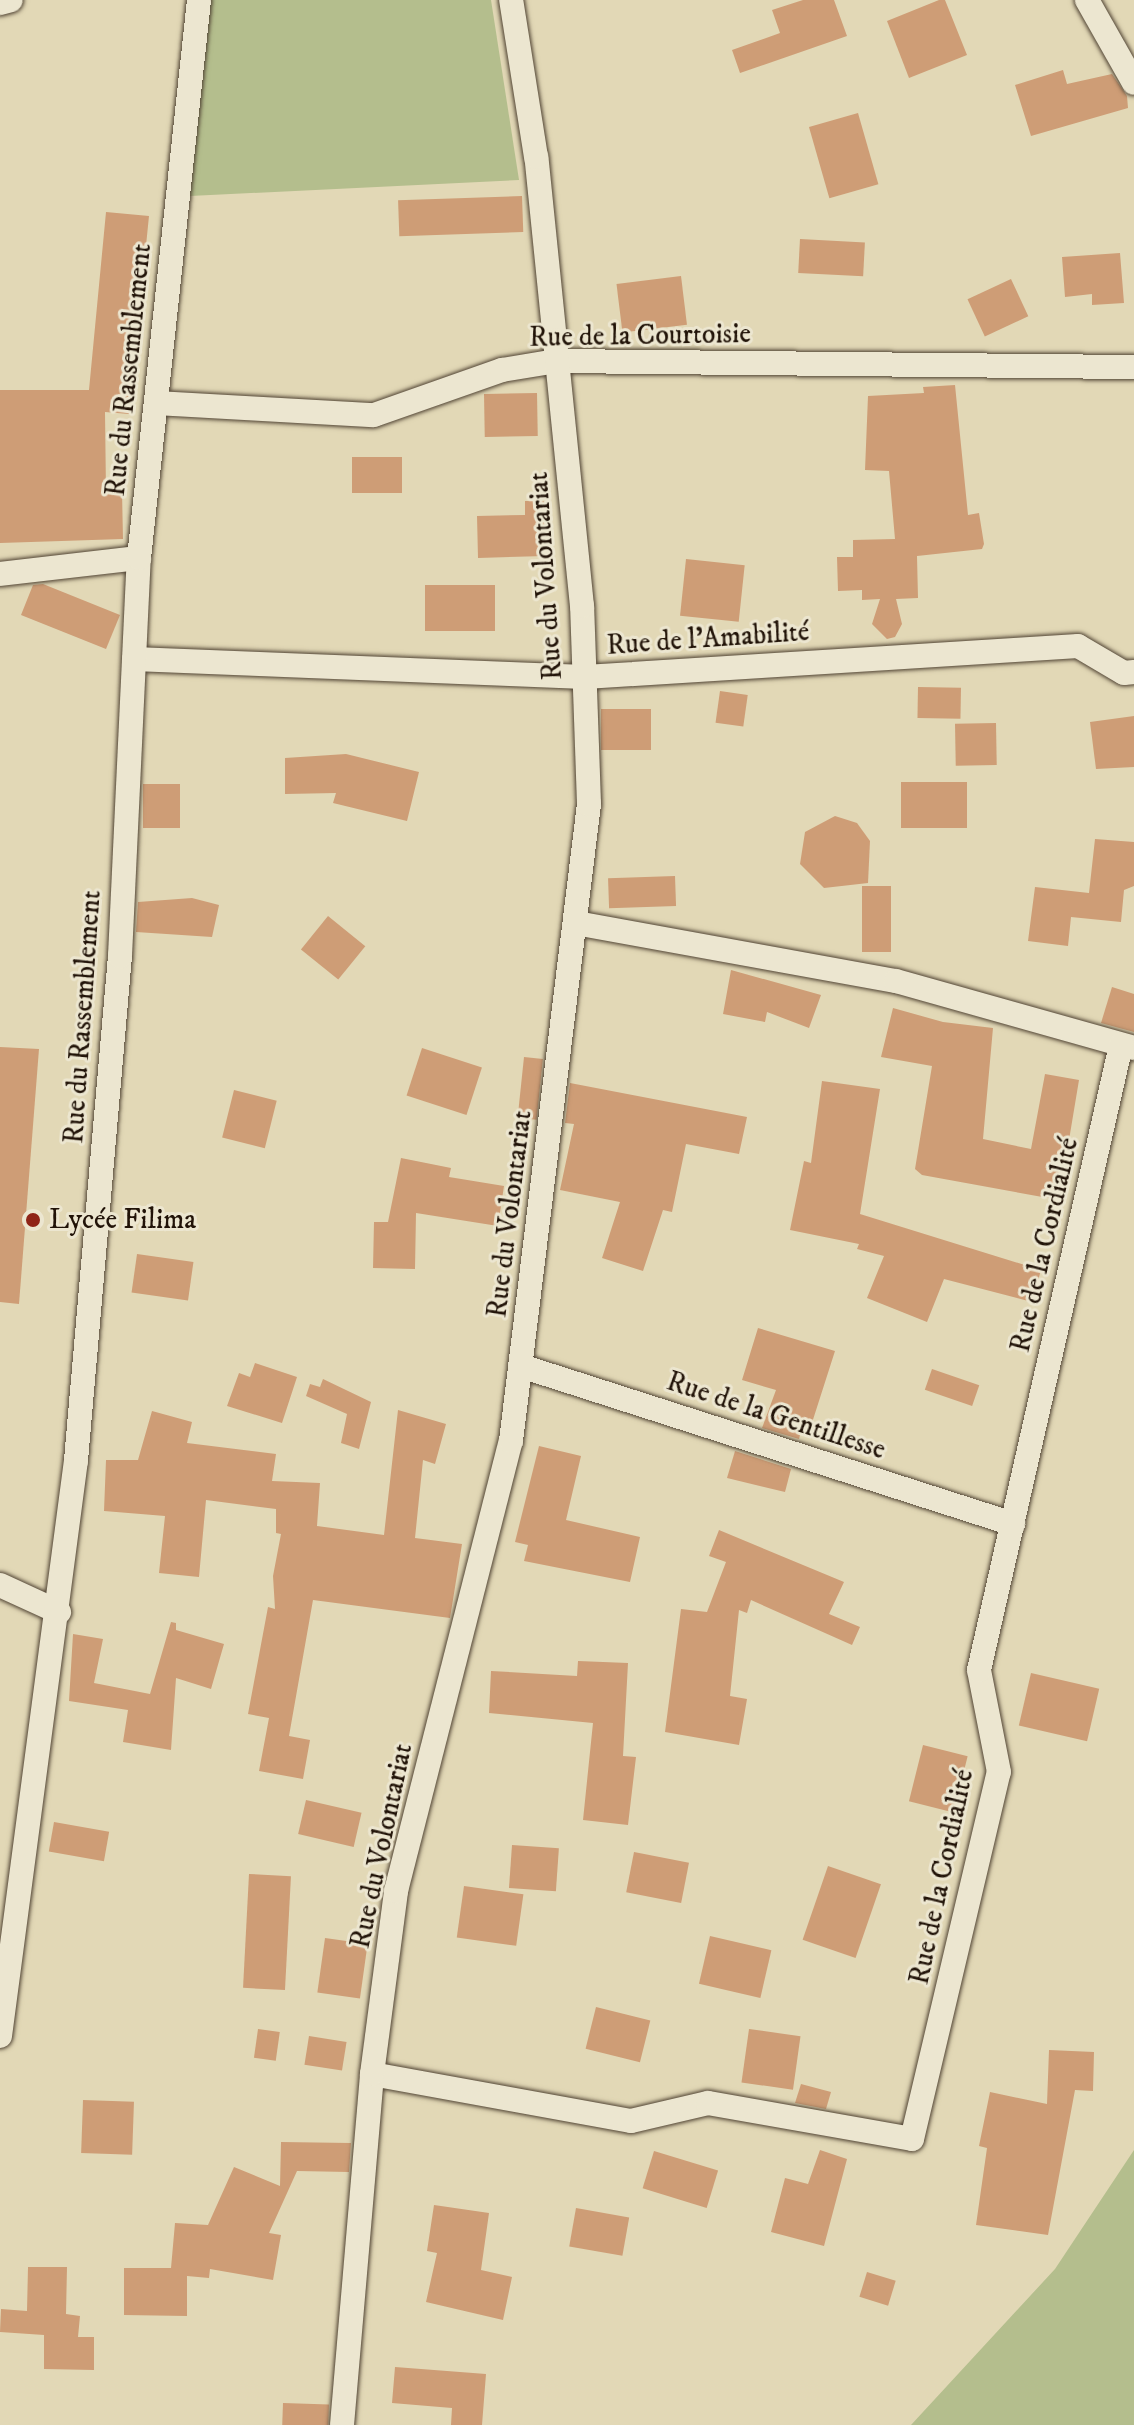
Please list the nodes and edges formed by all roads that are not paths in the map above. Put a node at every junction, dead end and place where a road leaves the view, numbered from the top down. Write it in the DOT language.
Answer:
graph roads {
  1 [pos="11,0"];
  2 [pos="199,0"];
  3 [pos="511,0"];
  4 [pos="1087,0"];
  5 [pos="0,3"];
  6 [pos="1134,83"];
  7 [pos="557,361"];
  8 [pos="1134,367"];
  9 [pos="156,403"];
  10 [pos="139,558"];
  11 [pos="0,574"];
  12 [pos="134,659"];
  13 [pos="1134,672"];
  14 [pos="585,677"];
  15 [pos="576,923"];
  16 [pos="1128,1046"];
  17 [pos="521,1366"];
  18 [pos="1013,1524"];
  19 [pos="0,1585"];
  20 [pos="59,1612"];
  21 [pos="10,1900"];
  22 [pos="0,2036"];
  23 [pos="372,2074"];
  24 [pos="342,2425"];
  1 -- 5 [label="street"];
  2 -- 9 [label="street, Rue du Rassemblement"];
  3 -- 7 [label="street, Rue du Volontariat"];
  4 -- 6 [label="street"];
  7 -- 8 [label="street, Rue de la Courtoisie"];
  7 -- 9 [label="street, Rue de la Courtoisie"];
  7 -- 14 [label="street, Rue du Volontariat"];
  9 -- 10 [label="street, Rue du Rassemblement"];
  10 -- 11 [label="street"];
  10 -- 12 [label="street, Rue du Rassemblement"];
  12 -- 14 [label="street, Rue de l'Amabilité"];
  12 -- 20 [label="street, Rue du Rassemblement"];
  13 -- 14 [label="street, Rue de l'Amabilité"];
  14 -- 15 [label="street, Rue du Volontariat"];
  15 -- 16 [label="street"];
  15 -- 17 [label="street, Rue du Volontariat"];
  16 -- 18 [label="street, Rue de la Cordialité"];
  17 -- 18 [label="street, Rue de la Gentillesse"];
  17 -- 23 [label="street, Rue du Volontariat"];
  18 -- 23 [label="street, Rue de la Cordialité"];
  19 -- 20 [label="street"];
  20 -- 21 [label="street, Rue du Rassemblement"];
  21 -- 22 [label="street, Rue du Rassemblement"];
  23 -- 24 [label="street, Rue du Volontariat"];
}
